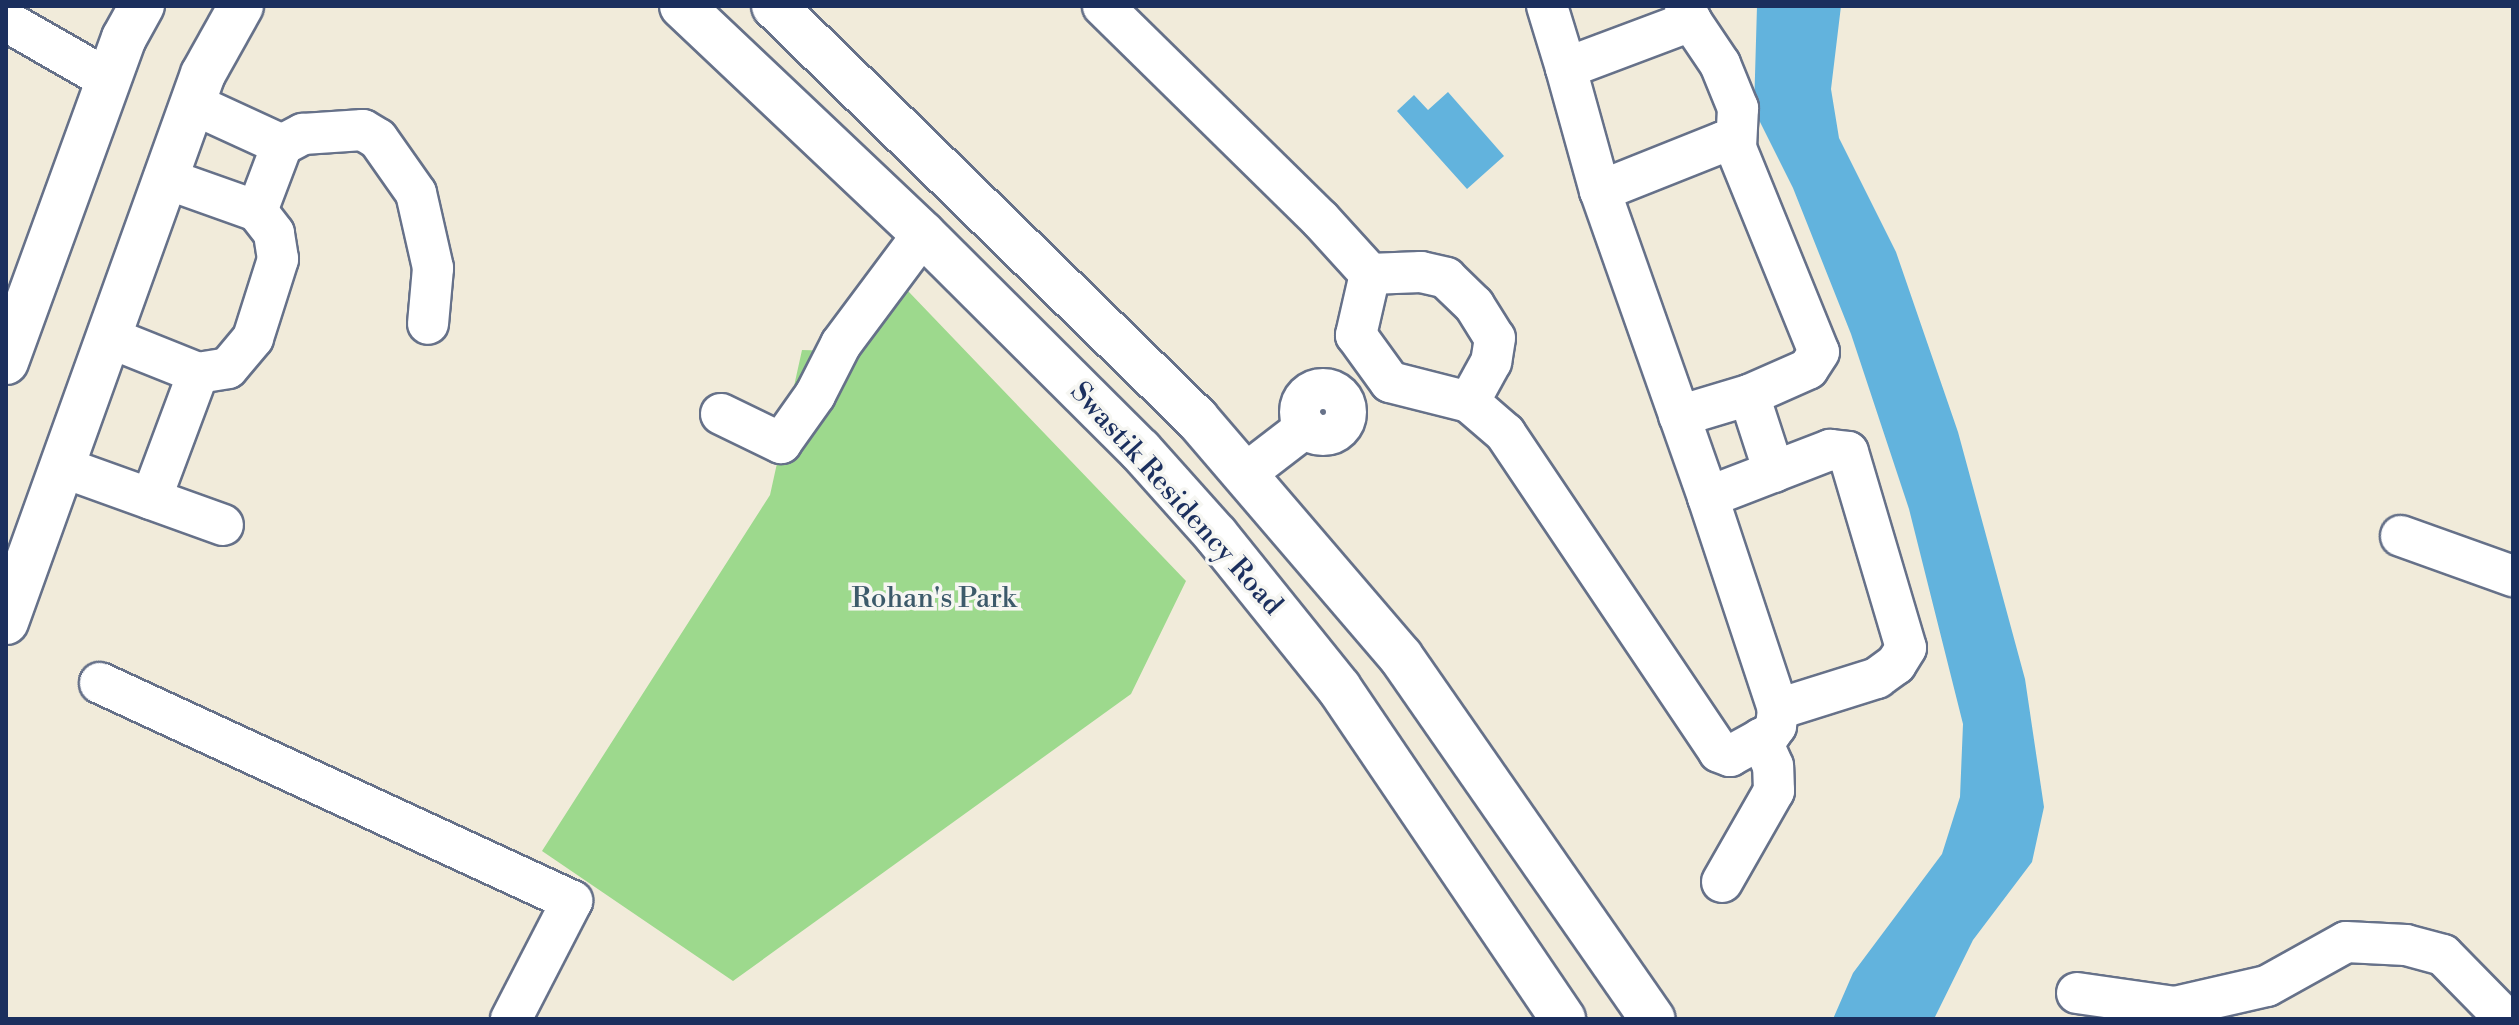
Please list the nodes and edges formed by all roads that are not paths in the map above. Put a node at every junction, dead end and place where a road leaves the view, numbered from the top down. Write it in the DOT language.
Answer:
graph roads {
  1 [pos="142,6"];
  2 [pos="241,6"];
  3 [pos="682,6"];
  4 [pos="774,6"];
  5 [pos="1103,6"];
  6 [pos="1547,6"];
  7 [pos="1688,14"];
  8 [pos="6,21"];
  9 [pos="1566,68"];
  10 [pos="109,80"];
  11 [pos="193,104"];
  12 [pos="282,145"];
  13 [pos="1736,148"];
  14 [pos="164,178"];
  15 [pos="1600,191"];
  16 [pos="257,211"];
  17 [pos="923,234"];
  18 [pos="1370,274"];
  19 [pos="428,324"];
  20 [pos="1356,335"];
  21 [pos="108,337"];
  22 [pos="6,362"];
  23 [pos="198,373"];
  24 [pos="1390,382"];
  25 [pos="1749,395"];
  26 [pos="1337,399"];
  27 [pos="1469,402"];
  28 [pos="721,414"];
  29 [pos="1679,416"];
  30 [pos="1214,439"];
  31 [pos="62,467"];
  32 [pos="1774,472"];
  33 [pos="1165,479"];
  34 [pos="1254,485"];
  35 [pos="1708,497"];
  36 [pos="151,499"];
  37 [pos="223,525"];
  38 [pos="1216,535"];
  39 [pos="2401,536"];
  40 [pos="2513,576"];
  41 [pos="1364,613"];
  42 [pos="6,622"];
  43 [pos="1311,653"];
  44 [pos="100,683"];
  45 [pos="1769,724"];
  46 [pos="1722,882"];
  47 [pos="2077,993"];
  48 [pos="511,1019"];
  49 [pos="1563,1019"];
  50 [pos="1653,1019"];
  51 [pos="2506,1019"];
  1 -- 10 [label="main road"];
  2 -- 11 [label="main road"];
  3 -- 17 [label="main road, Swastik Residency Road"];
  4 -- 30 [label="main road"];
  5 -- 18 [label="street"];
  6 -- 9 [label="street"];
  7 -- 9 [label="street"];
  7 -- 13 [label="street"];
  8 -- 10 [label="street"];
  9 -- 15 [label="street"];
  10 -- 22 [label="main road"];
  11 -- 12 [label="street"];
  11 -- 14 [label="main road"];
  12 -- 16 [label="street"];
  12 -- 19 [label="street"];
  13 -- 15 [label="street"];
  13 -- 25 [label="street"];
  14 -- 16 [label="street"];
  14 -- 21 [label="main road"];
  15 -- 29 [label="street"];
  16 -- 23 [label="street"];
  17 -- 28 [label="street"];
  17 -- 33 [label="main road, Swastik Residency Road"];
  18 -- 20 [label="street"];
  18 -- 27 [label="street"];
  20 -- 24 [label="street"];
  20 -- 26 [label="street"];
  21 -- 23 [label="street"];
  21 -- 31 [label="main road"];
  23 -- 36 [label="street"];
  24 -- 26 [label="street"];
  24 -- 27 [label="street"];
  25 -- 29 [label="street"];
  25 -- 32 [label="street"];
  26 -- 34 [label="street"];
  27 -- 45 [label="street"];
  29 -- 35 [label="street"];
  30 -- 33 [label="main road"];
  30 -- 34 [label="main road"];
  31 -- 36 [label="street"];
  31 -- 42 [label="main road"];
  32 -- 35 [label="street"];
  32 -- 45 [label="street"];
  33 -- 38 [label="main road, Swastik Residency Road"];
  34 -- 38 [label="main road"];
  34 -- 41 [label="main road"];
  35 -- 45 [label="street"];
  36 -- 37 [label="street"];
  38 -- 43 [label="main road, Swastik Residency Road"];
  39 -- 40 [label="street"];
  41 -- 43 [label="main road"];
  41 -- 50 [label="main road"];
  43 -- 49 [label="main road, Swastik Residency Road"];
  44 -- 48 [label="street"];
  45 -- 46 [label="street"];
  47 -- 51 [label="street"];
}
